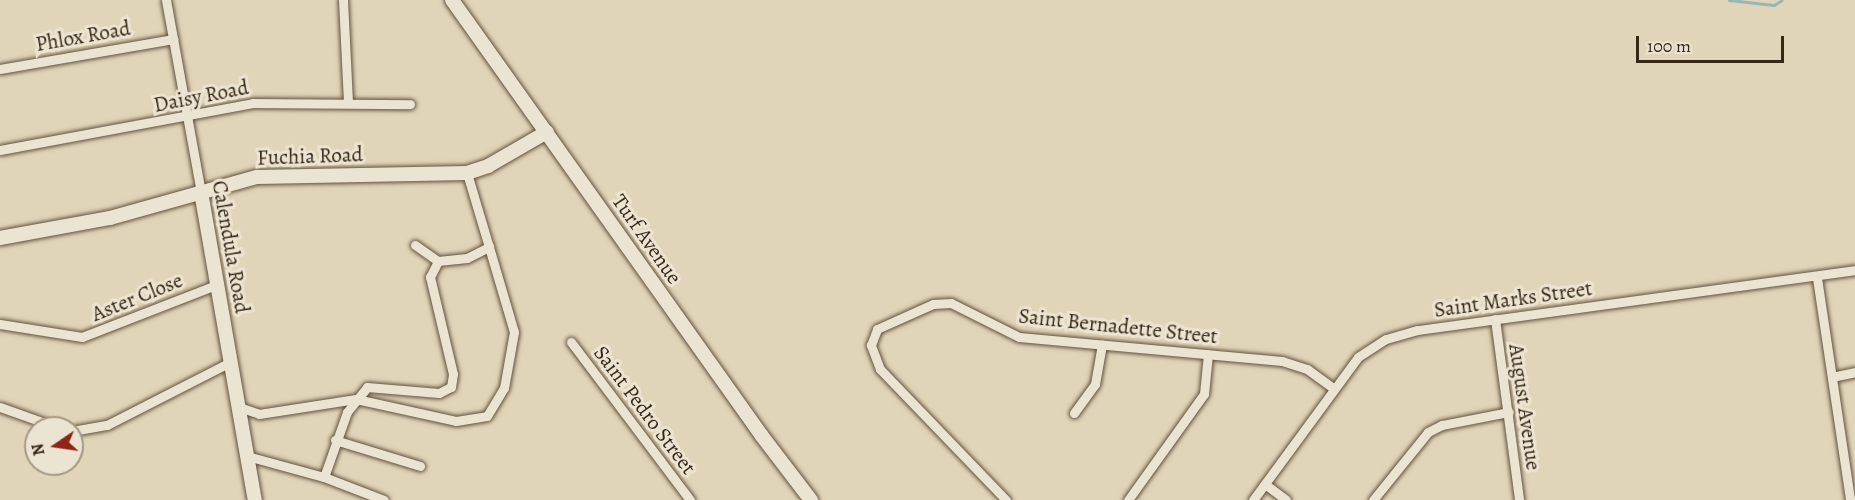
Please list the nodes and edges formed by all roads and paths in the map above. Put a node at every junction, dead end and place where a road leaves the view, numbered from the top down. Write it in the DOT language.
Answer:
graph roads {
  1 [pos="166,0"];
  2 [pos="343,0"];
  3 [pos="452,0"];
  4 [pos="173,39"];
  5 [pos="0,69"];
  6 [pos="348,103"];
  7 [pos="410,104"];
  8 [pos="187,118"];
  9 [pos="547,132"];
  10 [pos="0,150"];
  11 [pos="467,173"];
  12 [pos="201,192"];
  13 [pos="0,238"];
  14 [pos="415,245"];
  15 [pos="489,247"];
  16 [pos="438,261"];
  17 [pos="1855,270"];
  18 [pos="1817,278"];
  19 [pos="216,285"];
  20 [pos="1495,319"];
  21 [pos="0,324"];
  22 [pos="571,342"];
  23 [pos="1102,345"];
  24 [pos="1208,354"];
  25 [pos="230,362"];
  26 [pos="1855,372"];
  27 [pos="1832,377"];
  28 [pos="1334,388"];
  29 [pos="356,399"];
  30 [pos="0,407"];
  31 [pos="239,407"];
  32 [pos="1509,412"];
  33 [pos="1074,413"];
  34 [pos="25,416"];
  35 [pos="84,430"];
  36 [pos="335,440"];
  37 [pos="247,456"];
  38 [pos="420,466"];
  39 [pos="324,477"];
  40 [pos="1265,484"];
  41 [pos="255,500"];
  42 [pos="384,500"];
  43 [pos="690,500"];
  44 [pos="811,500"];
  45 [pos="1006,500"];
  46 [pos="1128,500"];
  47 [pos="1253,500"];
  48 [pos="1286,500"];
  49 [pos="1373,500"];
  50 [pos="1519,500"];
  51 [pos="1850,500"];
  1 -- 4 [label="street, Calendula Road"];
  2 -- 6 [label="street"];
  3 -- 9 [label="street, Turf Avenue"];
  4 -- 5 [label="street, Phlox Road"];
  4 -- 8 [label="street, Calendula Road"];
  6 -- 7 [label="street, Daisy Road"];
  6 -- 8 [label="street, Daisy Road"];
  8 -- 10 [label="street, Daisy Road"];
  8 -- 12 [label="street, Calendula Road"];
  9 -- 11 [label="street, Fuchia Road"];
  9 -- 44 [label="street, Turf Avenue"];
  11 -- 12 [label="street, Fuchia Road"];
  11 -- 15 [label="street"];
  12 -- 13 [label="street, Fuchia Road"];
  12 -- 19 [label="street, Calendula Road"];
  14 -- 16 [label="street"];
  15 -- 16 [label="street"];
  15 -- 29 [label="street"];
  16 -- 29 [label="street"];
  17 -- 18 [label="street, Saint Marks Street"];
  18 -- 20 [label="street, Saint Marks Street"];
  18 -- 27 [label="street"];
  19 -- 21 [label="street, Aster Close"];
  19 -- 25 [label="street, Calendula Road"];
  20 -- 28 [label="street, Saint Marks Street"];
  20 -- 32 [label="street, August Avenue"];
  22 -- 43 [label="street, Saint Pedro Street"];
  23 -- 24 [label="street, Saint Bernadette Street"];
  23 -- 33 [label="street"];
  23 -- 45 [label="street, Saint Bernadette Street"];
  24 -- 28 [label="street, Saint Bernadette Street"];
  24 -- 46 [label="street"];
  25 -- 31 [label="street, Calendula Road"];
  25 -- 35 [label="street"];
  26 -- 27 [label="street"];
  27 -- 51 [label="street"];
  28 -- 40 [label="street, Saint Marks Street"];
  29 -- 31 [label="street"];
  29 -- 36 [label="street"];
  30 -- 34 [label="street"];
  31 -- 37 [label="street, Calendula Road"];
  32 -- 49 [label="street"];
  32 -- 50 [label="street, August Avenue"];
  36 -- 38 [label="street"];
  36 -- 39 [label="street"];
  37 -- 39 [label="street"];
  37 -- 41 [label="street, Calendula Road"];
  39 -- 42 [label="street"];
  40 -- 47 [label="street, Saint Marks Street"];
  40 -- 48 [label="street"];
}
